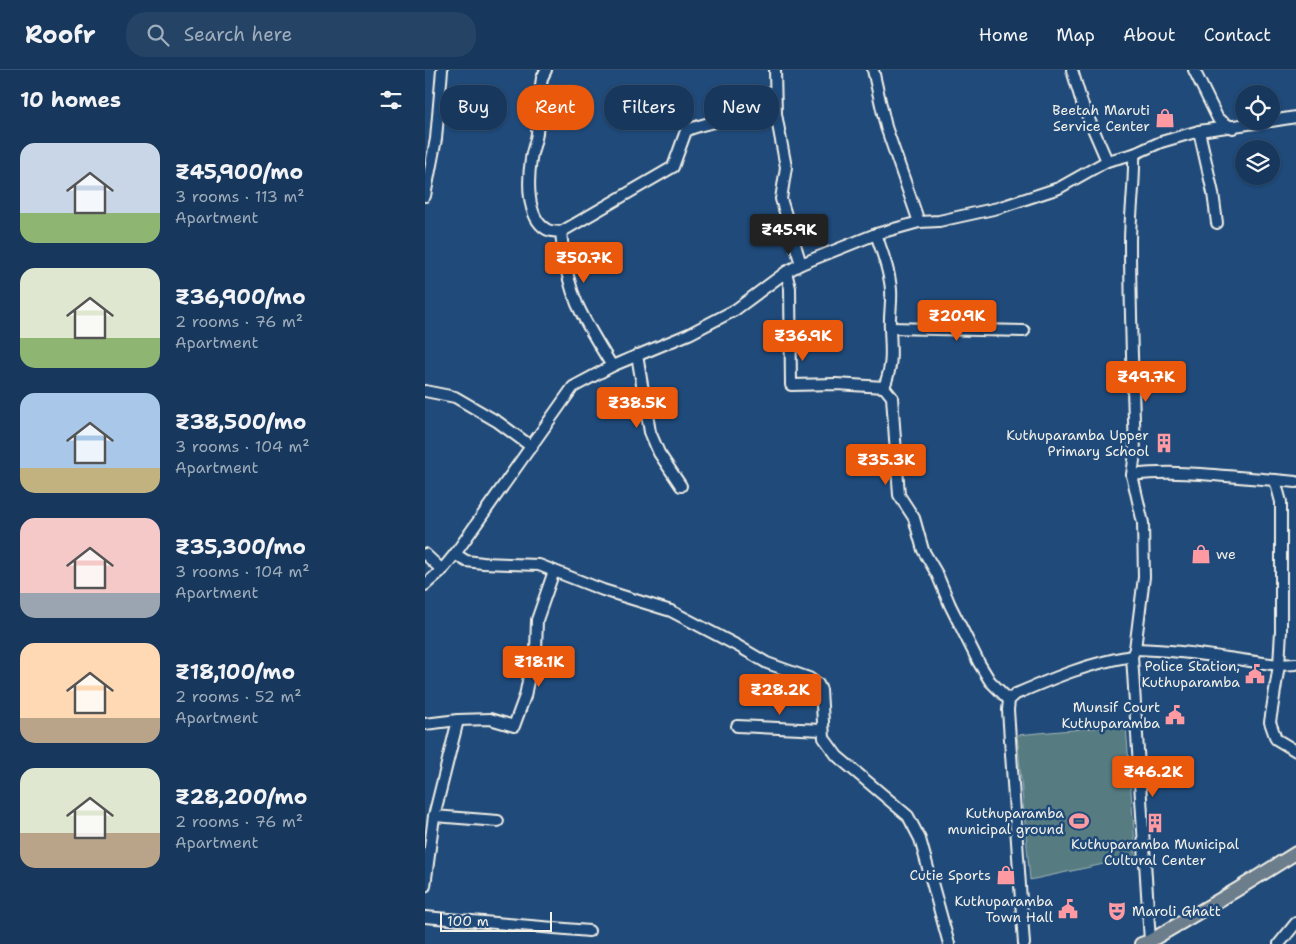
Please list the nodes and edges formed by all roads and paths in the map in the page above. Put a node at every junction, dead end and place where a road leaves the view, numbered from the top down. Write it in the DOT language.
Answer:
graph roads {
  1 [pos="442,70"];
  2 [pos="546,70"];
  3 [pos="775,70"];
  4 [pos="873,70"];
  5 [pos="1072,70"];
  6 [pos="1194,70"];
  7 [pos="775,85"];
  8 [pos="1296,117"];
  9 [pos="1280,119"];
  10 [pos="704,126"];
  11 [pos="1233,128"];
  12 [pos="779,130"];
  13 [pos="1199,131"];
  14 [pos="1134,154"];
  15 [pos="1107,161"];
  16 [pos="425,196"];
  17 [pos="919,222"];
  18 [pos="1217,223"];
  19 [pos="561,232"];
  20 [pos="876,234"];
  21 [pos="801,264"];
  22 [pos="786,272"];
  23 [pos="890,328"];
  24 [pos="1024,331"];
  25 [pos="637,355"];
  26 [pos="612,366"];
  27 [pos="884,386"];
  28 [pos="425,391"];
  29 [pos="531,446"];
  30 [pos="1132,475"];
  31 [pos="1275,480"];
  32 [pos="1296,482"];
  33 [pos="681,486"];
  34 [pos="425,554"];
  35 [pos="455,554"];
  36 [pos="442,570"];
  37 [pos="554,571"];
  38 [pos="425,585"];
  39 [pos="1134,653"];
  40 [pos="1296,664"];
  41 [pos="1279,666"];
  42 [pos="1009,700"];
  43 [pos="458,720"];
  44 [pos="425,724"];
  45 [pos="737,726"];
  46 [pos="823,730"];
  47 [pos="1296,751"];
  48 [pos="434,816"];
  49 [pos="498,821"];
  50 [pos="1296,853"];
  51 [pos="425,886"];
  52 [pos="425,917"];
  53 [pos="1296,923"];
  54 [pos="589,931"];
  55 [pos="1146,942"];
  56 [pos="949,944"];
  57 [pos="1024,944"];
  58 [pos="1279,944"];
  1 -- 16 [label="street"];
  2 -- 19 [label="street"];
  3 -- 7 [label="street"];
  4 -- 17 [label="street"];
  5 -- 15 [label="street"];
  6 -- 11 [label="street"];
  8 -- 9 [label="street"];
  10 -- 19 [label="street"];
  11 -- 13 [label="street"];
  12 -- 21 [label="street"];
  13 -- 14 [label="street"];
  13 -- 18 [label="street"];
  14 -- 15 [label="street"];
  14 -- 30 [label="street"];
  15 -- 17 [label="street"];
  17 -- 20 [label="street"];
  19 -- 26 [label="street"];
  20 -- 21 [label="street"];
  20 -- 23 [label="street"];
  21 -- 22 [label="street"];
  22 -- 25 [label="street"];
  22 -- 27 [label="street"];
  23 -- 24 [label="street"];
  23 -- 27 [label="street"];
  25 -- 26 [label="street"];
  25 -- 33 [label="street"];
  26 -- 29 [label="street"];
  27 -- 42 [label="street"];
  28 -- 29 [label="street"];
  29 -- 35 [label="street"];
  30 -- 31 [label="street"];
  30 -- 39 [label="street"];
  31 -- 32 [label="street"];
  31 -- 41 [label="street"];
  34 -- 36 [label="street"];
  35 -- 36 [label="street"];
  35 -- 37 [label="street"];
  36 -- 38 [label="street"];
  37 -- 43 [label="street"];
  37 -- 46 [label="street"];
  39 -- 41 [label="street"];
  39 -- 42 [label="street"];
  39 -- 55 [label="street"];
  40 -- 41 [label="street"];
  41 -- 47 [label="street"];
  42 -- 57 [label="street"];
  43 -- 44 [label="street"];
  43 -- 48 [label="street"];
  45 -- 46 [label="street"];
  46 -- 56 [label="street"];
  48 -- 49 [label="street"];
  48 -- 51 [label="street"];
  50 -- 55 [label="main road"];
  52 -- 54 [label="street"];
  53 -- 58 [label="street"];
}
